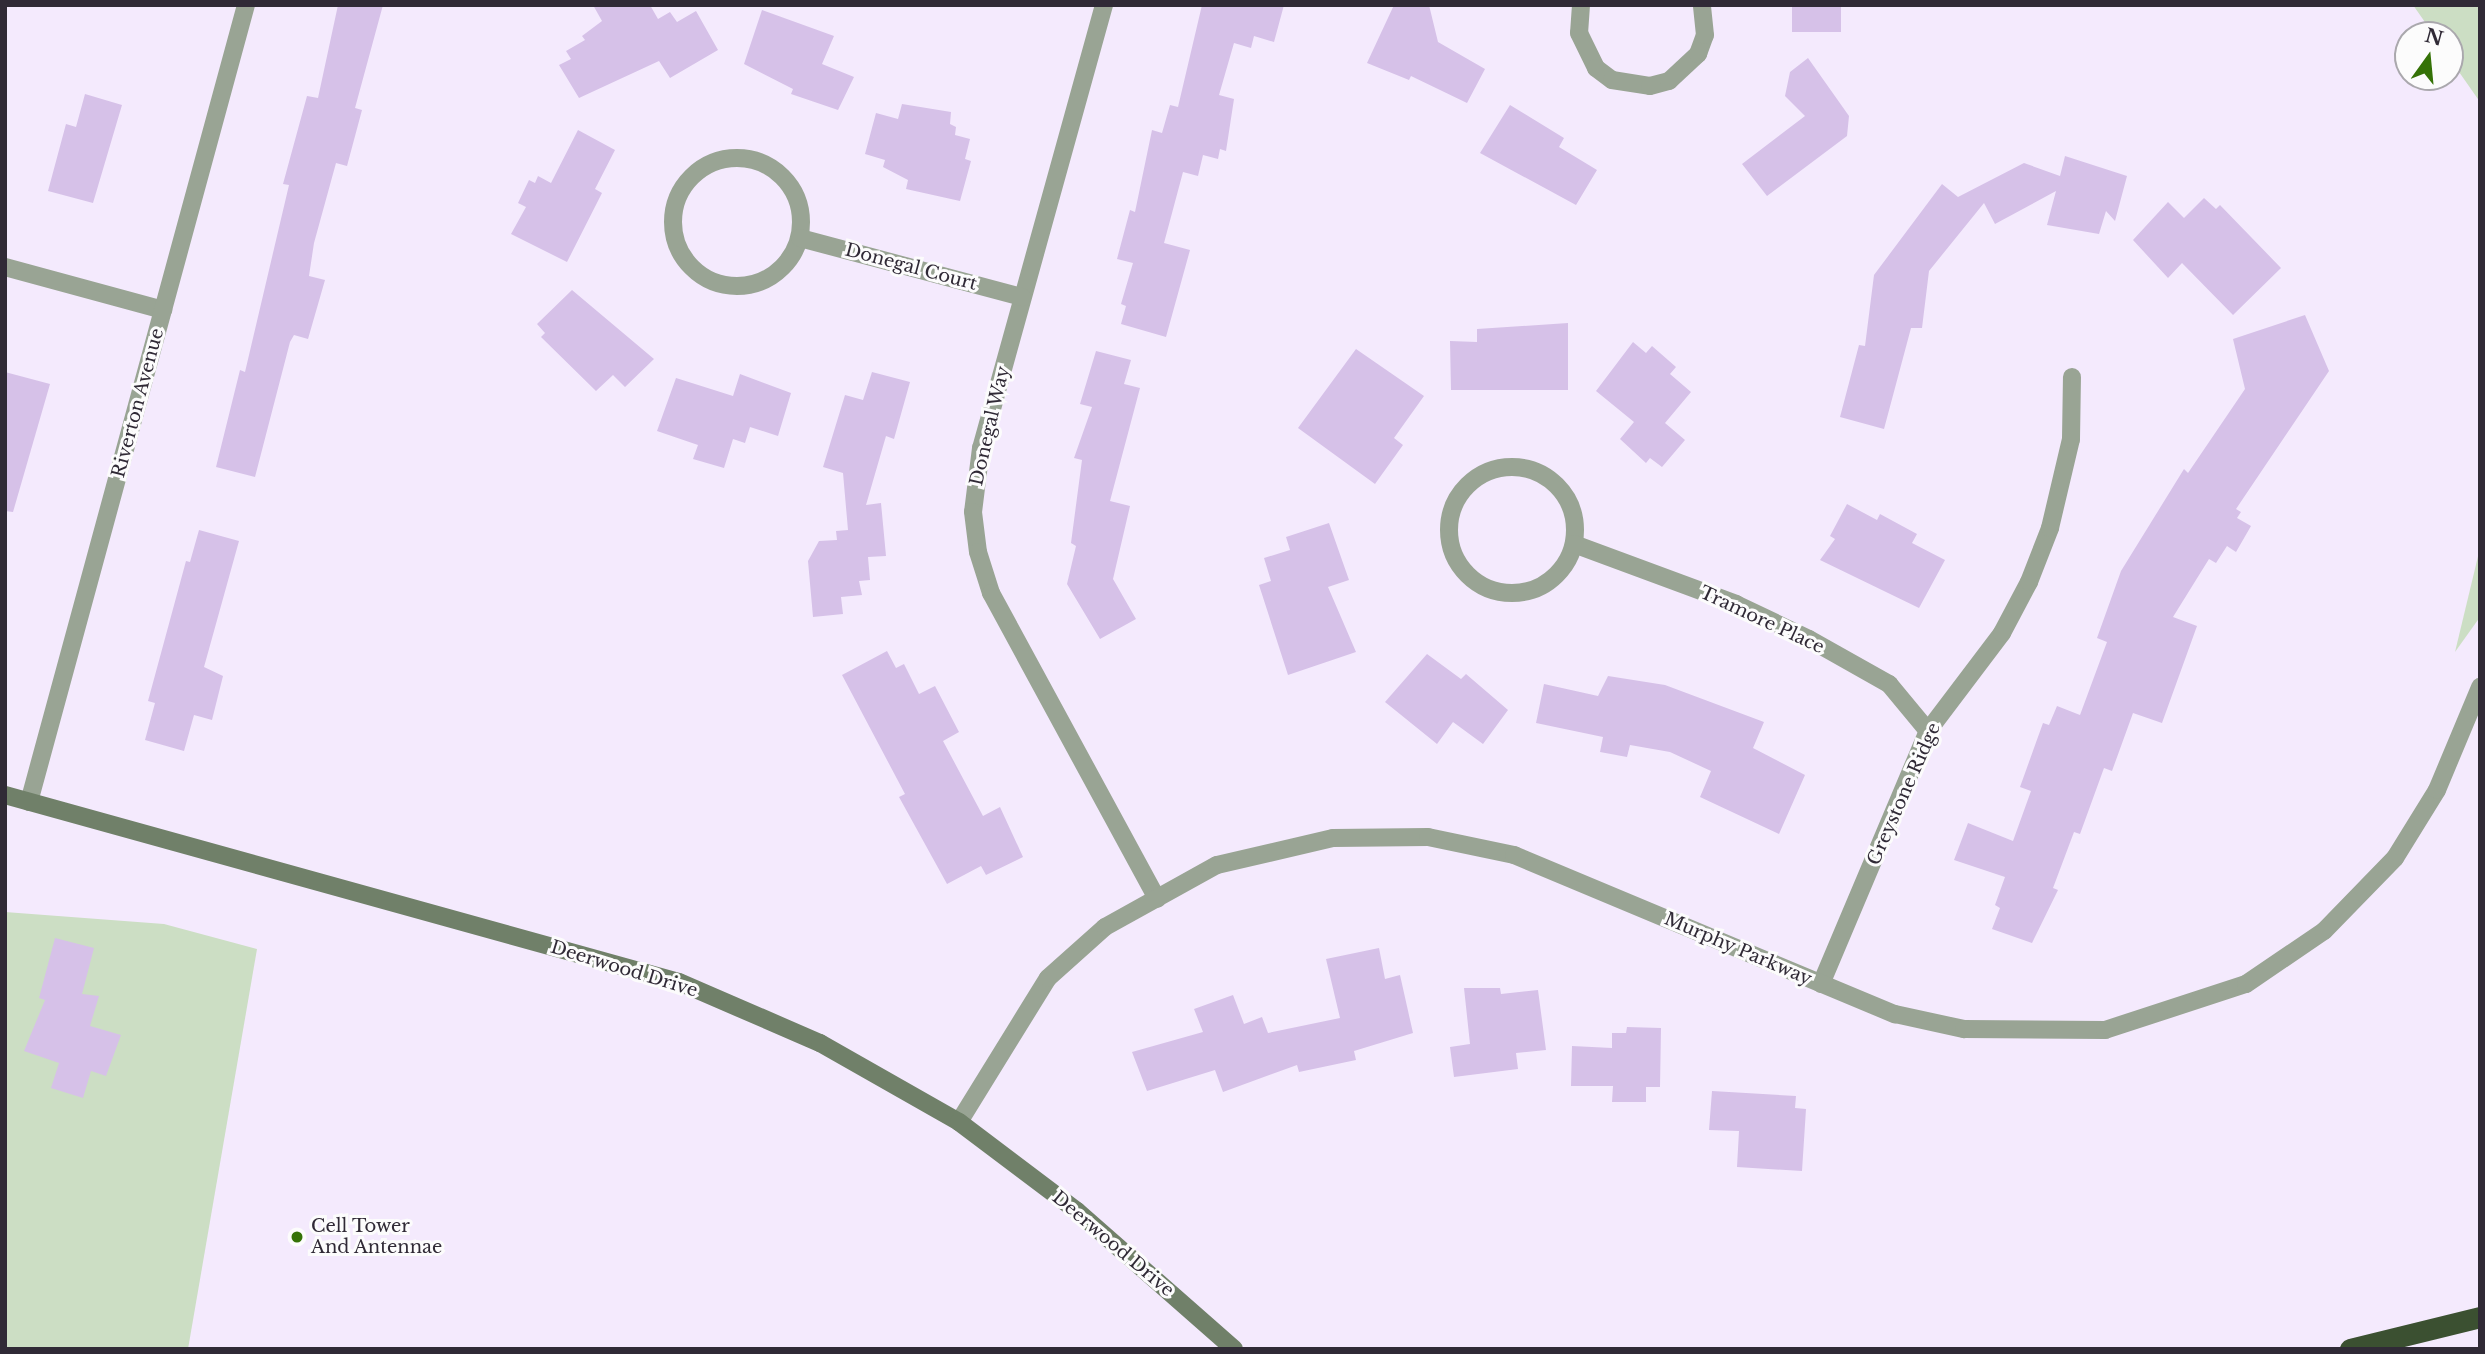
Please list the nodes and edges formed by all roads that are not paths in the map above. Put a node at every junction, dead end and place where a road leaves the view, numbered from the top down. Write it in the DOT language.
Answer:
graph roads {
  1 [pos="246,5"];
  2 [pos="1104,5"];
  3 [pos="1581,5"];
  4 [pos="1702,5"];
  5 [pos="800,238"];
  6 [pos="5,267"];
  7 [pos="1022,297"];
  8 [pos="163,310"];
  9 [pos="2072,377"];
  10 [pos="1574,544"];
  11 [pos="2480,687"];
  12 [pos="1928,731"];
  13 [pos="5,795"];
  14 [pos="30,802"];
  15 [pos="1157,899"];
  16 [pos="1821,984"];
  17 [pos="959,1122"];
  18 [pos="2480,1317"];
  19 [pos="1234,1349"];
  20 [pos="2350,1349"];
  1 -- 8 [label="street, Riverton Avenue"];
  2 -- 7 [label="street, Donegal Way"];
  3 -- 4 [label="street"];
  5 -- 5 [label="street"];
  5 -- 7 [label="street, Donegal Court"];
  6 -- 8 [label="street"];
  7 -- 15 [label="street, Donegal Way"];
  8 -- 14 [label="street, Riverton Avenue"];
  9 -- 12 [label="street, Greystone Ridge"];
  10 -- 10 [label="street"];
  10 -- 12 [label="street, Tramore Place"];
  11 -- 16 [label="street, Murphy Parkway"];
  12 -- 16 [label="street, Greystone Ridge"];
  13 -- 14 [label="street, Deerwood Drive"];
  14 -- 17 [label="street, Deerwood Drive"];
  15 -- 16 [label="street, Murphy Parkway"];
  15 -- 17 [label="street, Murphy Parkway"];
  17 -- 19 [label="street, Deerwood Drive"];
  18 -- 20 [label="highway"];
}
